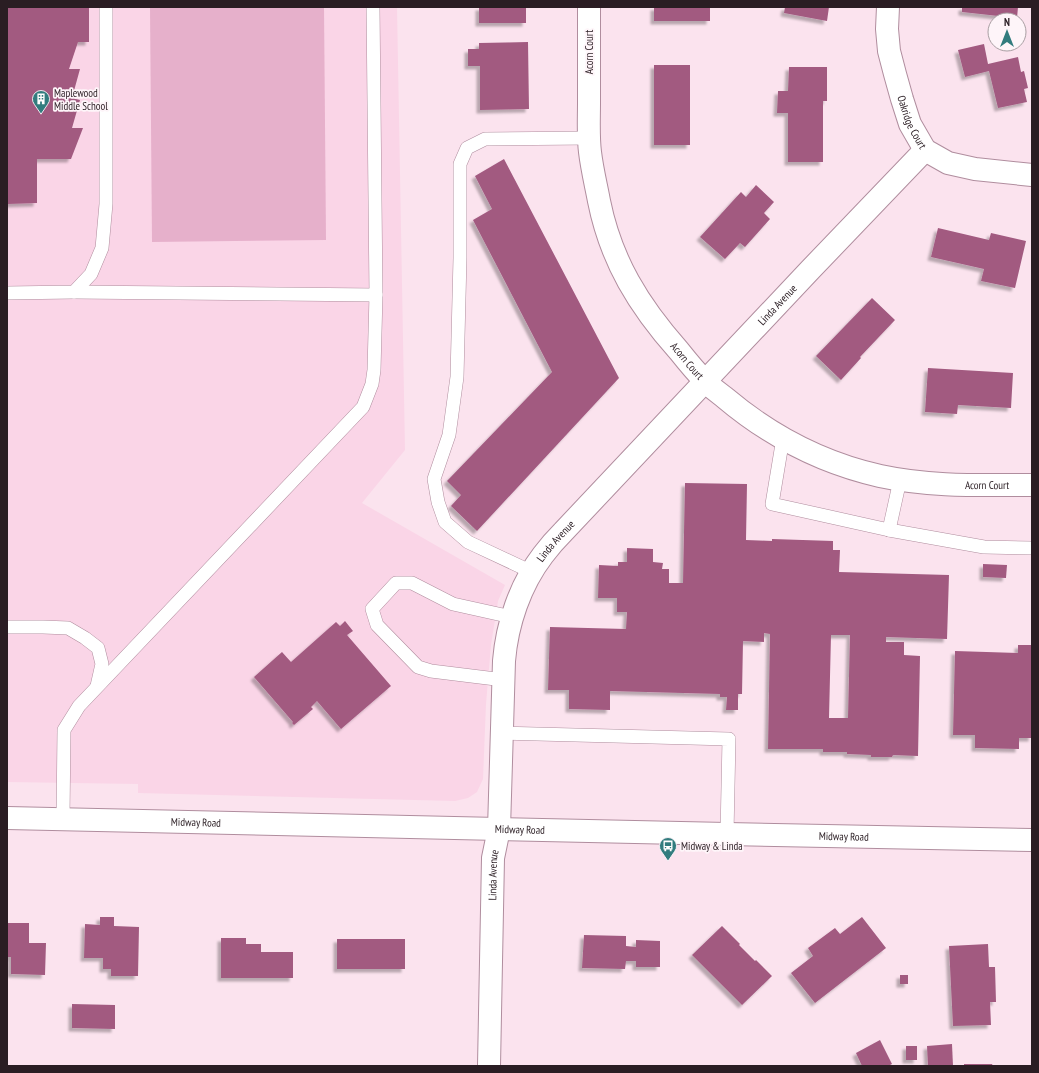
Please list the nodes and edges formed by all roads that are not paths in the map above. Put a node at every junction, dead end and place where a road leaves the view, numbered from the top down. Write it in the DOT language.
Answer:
graph roads {
  1 [pos="106,7"];
  2 [pos="373,7"];
  3 [pos="589,7"];
  4 [pos="888,7"];
  5 [pos="589,138"];
  6 [pos="925,150"];
  7 [pos="1032,175"];
  8 [pos="74,292"];
  9 [pos="7,293"];
  10 [pos="376,295"];
  11 [pos="704,381"];
  12 [pos="783,438"];
  13 [pos="900,480"];
  14 [pos="1032,485"];
  15 [pos="889,530"];
  16 [pos="1032,548"];
  17 [pos="532,572"];
  18 [pos="512,617"];
  19 [pos="7,627"];
  20 [pos="504,680"];
  21 [pos="96,687"];
  22 [pos="502,733"];
  23 [pos="7,818"];
  24 [pos="63,819"];
  25 [pos="499,829"];
  26 [pos="727,834"];
  27 [pos="1032,840"];
  28 [pos="489,1066"];
  1 -- 8 [label="lane"];
  2 -- 10 [label="lane"];
  3 -- 5 [label="street, Acorn Court"];
  4 -- 6 [label="street, Oakridge Court"];
  5 -- 11 [label="street, Acorn Court"];
  5 -- 17 [label="lane"];
  6 -- 7 [label="street, Oakridge Court"];
  6 -- 11 [label="street, Linda Avenue"];
  8 -- 9 [label="lane"];
  8 -- 10 [label="lane"];
  10 -- 21 [label="lane"];
  11 -- 12 [label="street, Acorn Court"];
  11 -- 17 [label="street, Linda Avenue"];
  12 -- 13 [label="street, Acorn Court"];
  12 -- 15 [label="lane"];
  13 -- 14 [label="street, Acorn Court"];
  13 -- 15 [label="lane"];
  15 -- 16 [label="lane"];
  17 -- 18 [label="street, Linda Avenue"];
  18 -- 20 [label="street, Linda Avenue"];
  18 -- 20 [label="lane"];
  19 -- 21 [label="lane"];
  20 -- 22 [label="street, Linda Avenue"];
  21 -- 24 [label="lane"];
  22 -- 25 [label="street, Linda Avenue"];
  22 -- 26 [label="lane"];
  23 -- 24 [label="street, Midway Road"];
  24 -- 25 [label="street, Midway Road"];
  25 -- 26 [label="street, Midway Road"];
  25 -- 28 [label="street, Linda Avenue"];
  26 -- 27 [label="street, Midway Road"];
}
